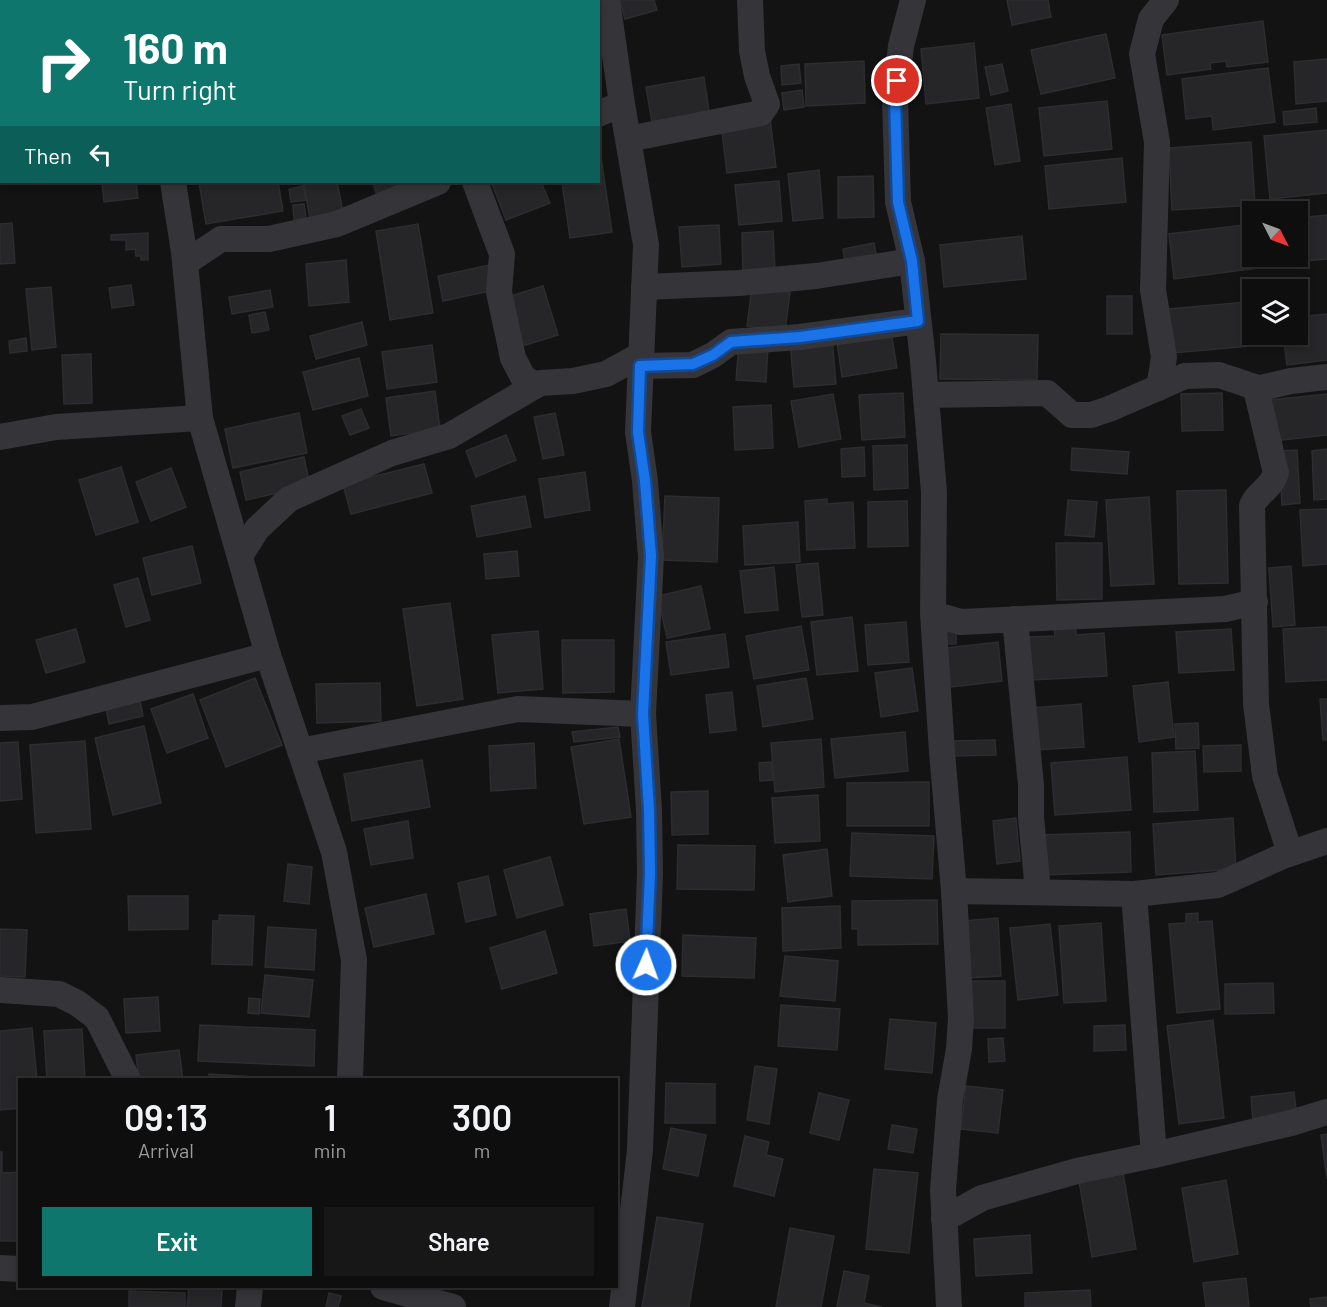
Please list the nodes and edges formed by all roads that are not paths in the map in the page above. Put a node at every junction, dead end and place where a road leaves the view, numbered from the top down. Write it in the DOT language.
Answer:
graph roads {
  1 [pos="607,0"];
  2 [pos="750,0"];
  3 [pos="913,0"];
  4 [pos="1153,6"];
  5 [pos="622,104"];
  6 [pos="600,113"];
  7 [pos="628,139"];
  8 [pos="173,183"];
  9 [pos="436,183"];
  10 [pos="475,183"];
  11 [pos="912,261"];
  12 [pos="185,262"];
  13 [pos="644,288"];
  14 [pos="918,321"];
  15 [pos="640,361"];
  16 [pos="1327,376"];
  17 [pos="535,386"];
  18 [pos="1159,388"];
  19 [pos="1256,389"];
  20 [pos="926,395"];
  21 [pos="200,418"];
  22 [pos="0,437"];
  23 [pos="240,556"];
  24 [pos="1255,602"];
  25 [pos="933,615"];
  26 [pos="1015,619"];
  27 [pos="268,655"];
  28 [pos="643,714"];
  29 [pos="0,718"];
  30 [pos="300,751"];
  31 [pos="1327,841"];
  32 [pos="1290,854"];
  33 [pos="954,891"];
  34 [pos="1038,891"];
  35 [pos="1134,894"];
  36 [pos="0,990"];
  37 [pos="127,1078"];
  38 [pos="350,1078"];
  39 [pos="1327,1112"];
  40 [pos="1154,1155"];
  41 [pos="944,1219"];
  42 [pos="0,1269"];
  43 [pos="18,1269"];
  44 [pos="250,1288"];
  45 [pos="393,1295"];
  46 [pos="248,1307"];
  47 [pos="453,1307"];
  48 [pos="622,1307"];
  49 [pos="949,1307"];
  1 -- 5 [label="street"];
  2 -- 7 [label="street"];
  3 -- 11 [label="street"];
  4 -- 18 [label="street"];
  5 -- 6 [label="street"];
  5 -- 7 [label="street"];
  7 -- 13 [label="street"];
  8 -- 12 [label="street"];
  9 -- 12 [label="street"];
  10 -- 17 [label="street"];
  11 -- 13 [label="street"];
  11 -- 14 [label="street"];
  12 -- 21 [label="street"];
  13 -- 15 [label="street"];
  14 -- 15 [label="street"];
  14 -- 20 [label="street"];
  15 -- 17 [label="street"];
  15 -- 28 [label="street"];
  16 -- 19 [label="street"];
  17 -- 23 [label="street"];
  18 -- 19 [label="street"];
  18 -- 20 [label="street"];
  19 -- 24 [label="street"];
  20 -- 25 [label="street"];
  21 -- 22 [label="street"];
  21 -- 23 [label="street"];
  23 -- 27 [label="street"];
  24 -- 26 [label="street"];
  24 -- 32 [label="street"];
  25 -- 26 [label="street"];
  25 -- 33 [label="street"];
  26 -- 34 [label="street"];
  27 -- 29 [label="street"];
  27 -- 30 [label="street"];
  28 -- 30 [label="street"];
  28 -- 48 [label="street"];
  30 -- 38 [label="street"];
  31 -- 32 [label="street"];
  32 -- 35 [label="street"];
  33 -- 34 [label="street"];
  33 -- 41 [label="street"];
  34 -- 35 [label="street"];
  35 -- 40 [label="street"];
  36 -- 37 [label="street"];
  39 -- 40 [label="street"];
  40 -- 41 [label="street"];
  41 -- 49 [label="street"];
  42 -- 43 [label="street"];
  44 -- 46 [label="street"];
  45 -- 47 [label="street"];
}
